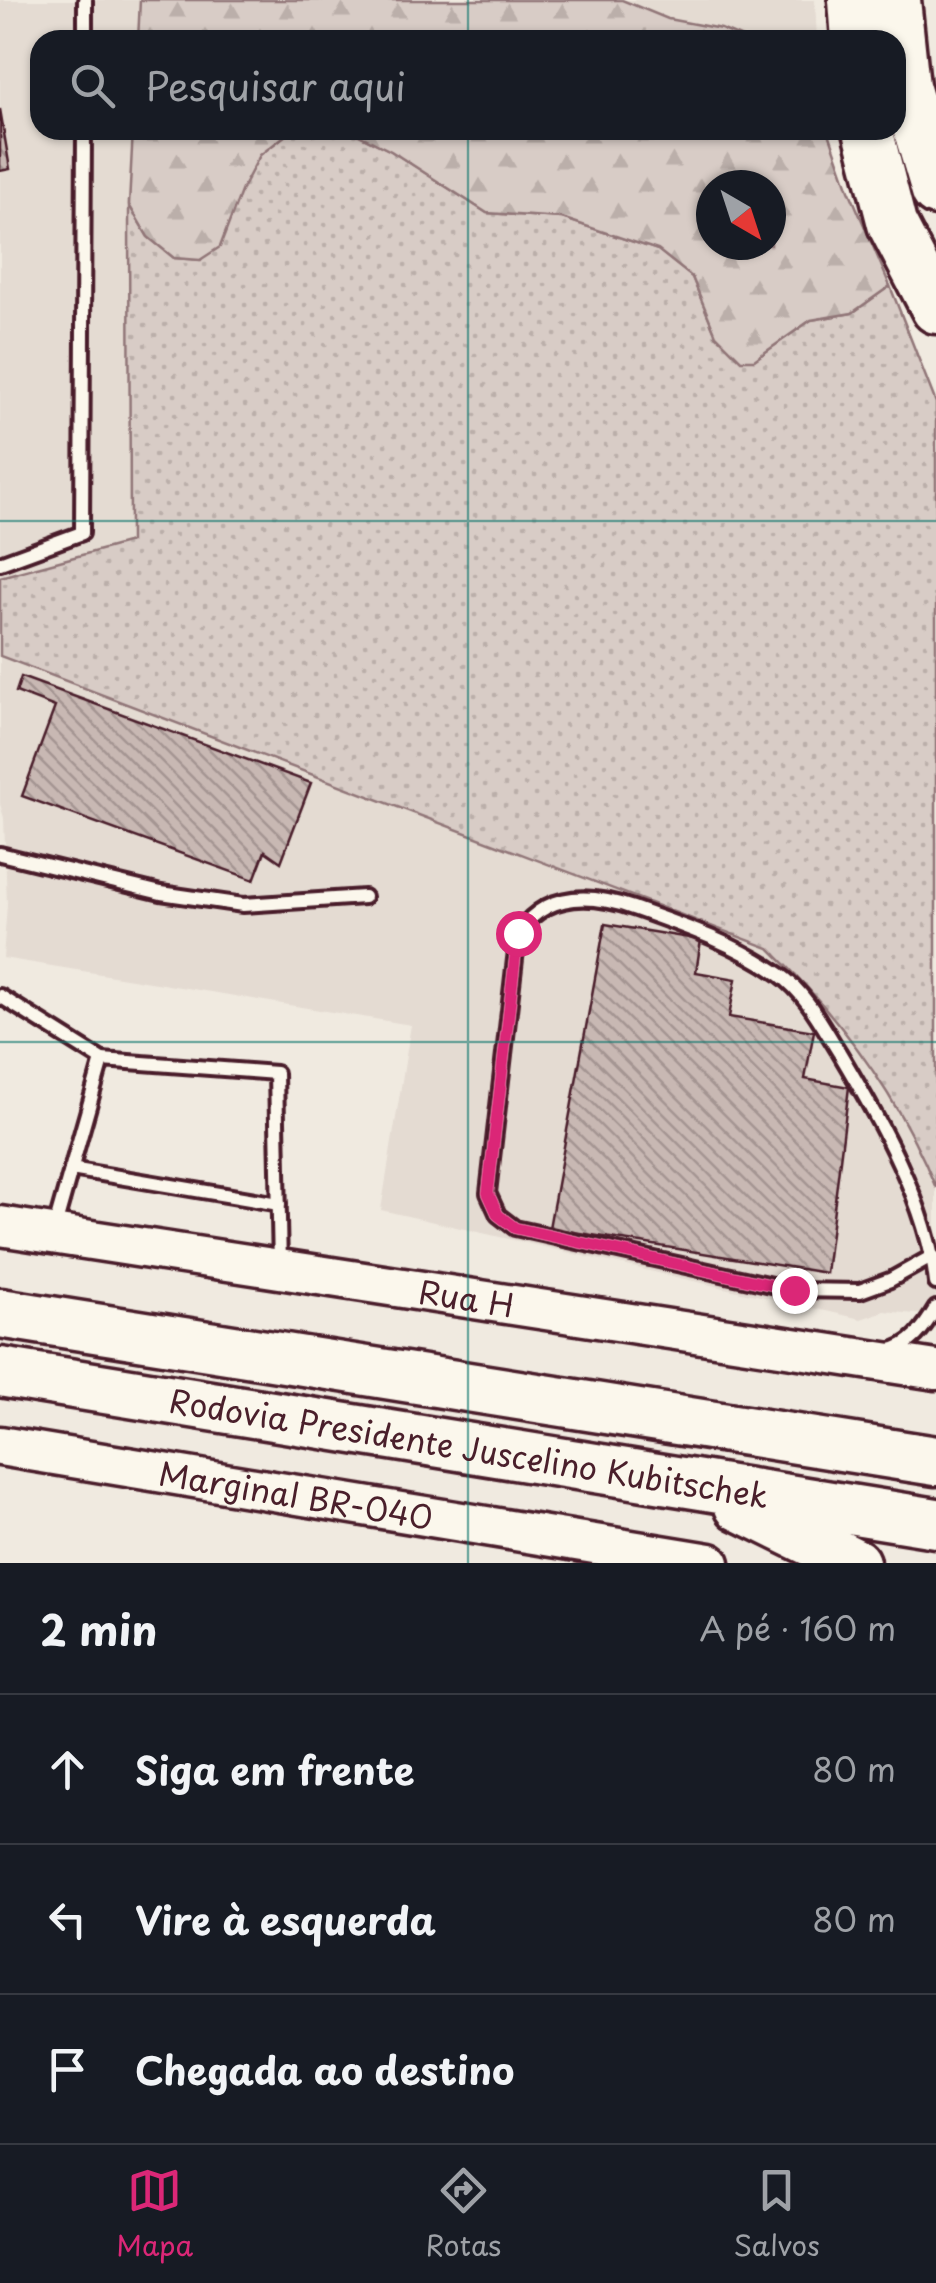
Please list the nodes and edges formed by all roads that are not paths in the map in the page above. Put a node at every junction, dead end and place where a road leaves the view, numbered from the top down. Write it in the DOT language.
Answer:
graph roads {
  1 [pos="85,0"];
  2 [pos="853,0"];
  3 [pos="896,0"];
  4 [pos="84,30"];
  5 [pos="855,30"];
  6 [pos="899,30"];
  7 [pos="906,86"];
  8 [pos="84,140"];
  9 [pos="871,140"];
  10 [pos="936,191"];
  11 [pos="936,309"];
  12 [pos="0,564"];
  13 [pos="0,854"];
  14 [pos="364,897"];
  15 [pos="0,996"];
  16 [pos="102,1060"];
  17 [pos="72,1169"];
  18 [pos="279,1204"];
  19 [pos="0,1226"];
  20 [pos="53,1234"];
  21 [pos="933,1256"];
  22 [pos="280,1269"];
  23 [pos="936,1282"];
  24 [pos="936,1308"];
  25 [pos="0,1314"];
  26 [pos="852,1356"];
  27 [pos="936,1370"];
  28 [pos="0,1372"];
  29 [pos="0,1446"];
  30 [pos="936,1462"];
  31 [pos="695,1485"];
  32 [pos="936,1522"];
  33 [pos="710,1563"];
  34 [pos="855,1563"];
  1 -- 4 [label="lane"];
  2 -- 5 [label="highway"];
  3 -- 6 [label="highway"];
  7 -- 10 [label="highway"];
  8 -- 12 [label="lane"];
  9 -- 11 [label="highway"];
  13 -- 14 [label="lane"];
  15 -- 16 [label="lane"];
  16 -- 17 [label="lane"];
  16 -- 18 [label="lane"];
  17 -- 18 [label="lane"];
  17 -- 20 [label="lane"];
  18 -- 22 [label="lane"];
  19 -- 20 [label="main road, Rua H"];
  20 -- 22 [label="main road, Rua H"];
  21 -- 21 [label="lane"];
  21 -- 23 [label="lane"];
  22 -- 26 [label="main road, Rua H"];
  24 -- 26 [label="lane"];
  25 -- 30 [label="highway, Rodovia Presidente Juscelino Kubitschek"];
  26 -- 27 [label="main road, Rua H"];
  28 -- 31 [label="highway, Rodovia Presidente Juscelino Kubitschek"];
  29 -- 33 [label="main road, Marginal BR-040"];
  31 -- 32 [label="highway, Rodovia Presidente Juscelino Kubitschek"];
  31 -- 34 [label="highway"];
}
